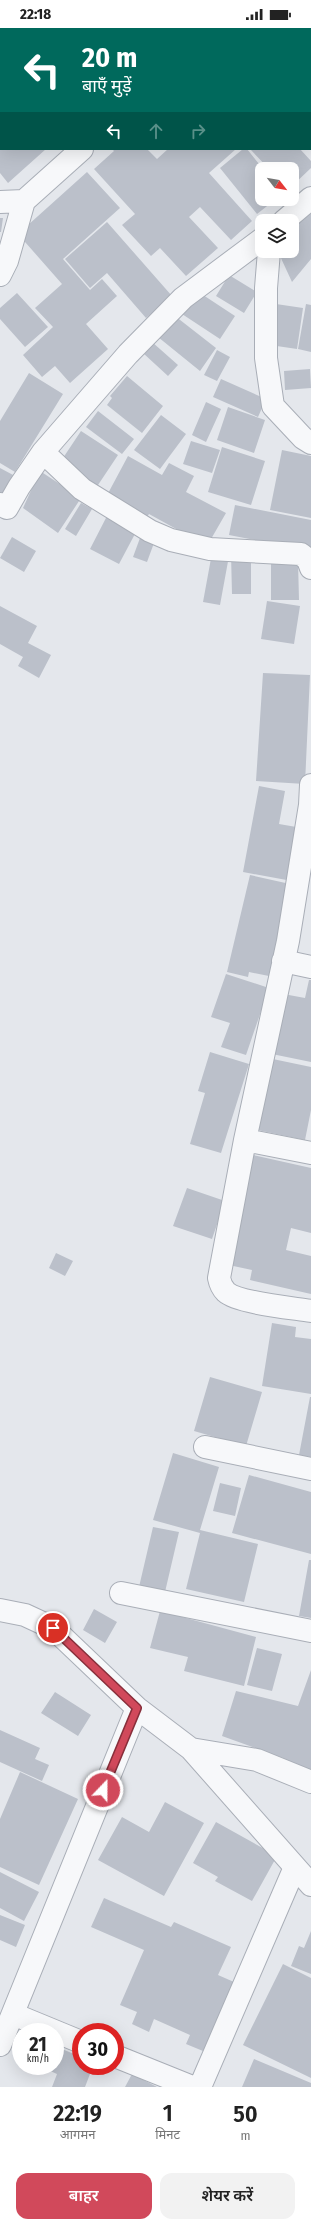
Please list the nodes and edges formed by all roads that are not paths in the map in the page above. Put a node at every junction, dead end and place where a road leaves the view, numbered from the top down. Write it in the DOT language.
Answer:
graph roads {
  1 [pos="81,150"];
  2 [pos="311,198"];
  3 [pos="24,201"];
  4 [pos="0,202"];
  5 [pos="292,214"];
  6 [pos="255,244"];
  7 [pos="268,258"];
  8 [pos="0,275"];
  9 [pos="311,443"];
  10 [pos="43,452"];
  11 [pos="2,511"];
  12 [pos="311,568"];
  13 [pos="311,799"];
  14 [pos="282,961"];
  15 [pos="311,968"];
  16 [pos="245,1140"];
  17 [pos="311,1153"];
  18 [pos="311,1312"];
  19 [pos="205,1447"];
  20 [pos="311,1469"];
  21 [pos="121,1593"];
  22 [pos="0,1610"];
  23 [pos="311,1632"];
  24 [pos="137,1708"];
  25 [pos="191,1749"];
  26 [pos="311,1782"];
  27 [pos="295,1867"];
  28 [pos="311,1885"];
  29 [pos="13,2014"];
  30 [pos="72,2038"];
  31 [pos="0,2045"];
  32 [pos="124,2060"];
  33 [pos="192,2087"];
  34 [pos="200,2087"];
  1 -- 3 [label="street"];
  2 -- 5 [label="street"];
  3 -- 4 [label="street"];
  3 -- 8 [label="street"];
  6 -- 10 [label="street"];
  7 -- 9 [label="street"];
  10 -- 11 [label="street"];
  10 -- 12 [label="street"];
  13 -- 14 [label="street"];
  14 -- 15 [label="street"];
  14 -- 16 [label="street"];
  16 -- 17 [label="street"];
  16 -- 18 [label="street"];
  19 -- 20 [label="street"];
  21 -- 23 [label="street"];
  22 -- 24 [label="street"];
  24 -- 25 [label="street"];
  24 -- 29 [label="street"];
  25 -- 26 [label="street"];
  25 -- 27 [label="street"];
  27 -- 28 [label="street"];
  27 -- 34 [label="street"];
  29 -- 30 [label="street"];
  29 -- 31 [label="street"];
  32 -- 33 [label="street"];
}
